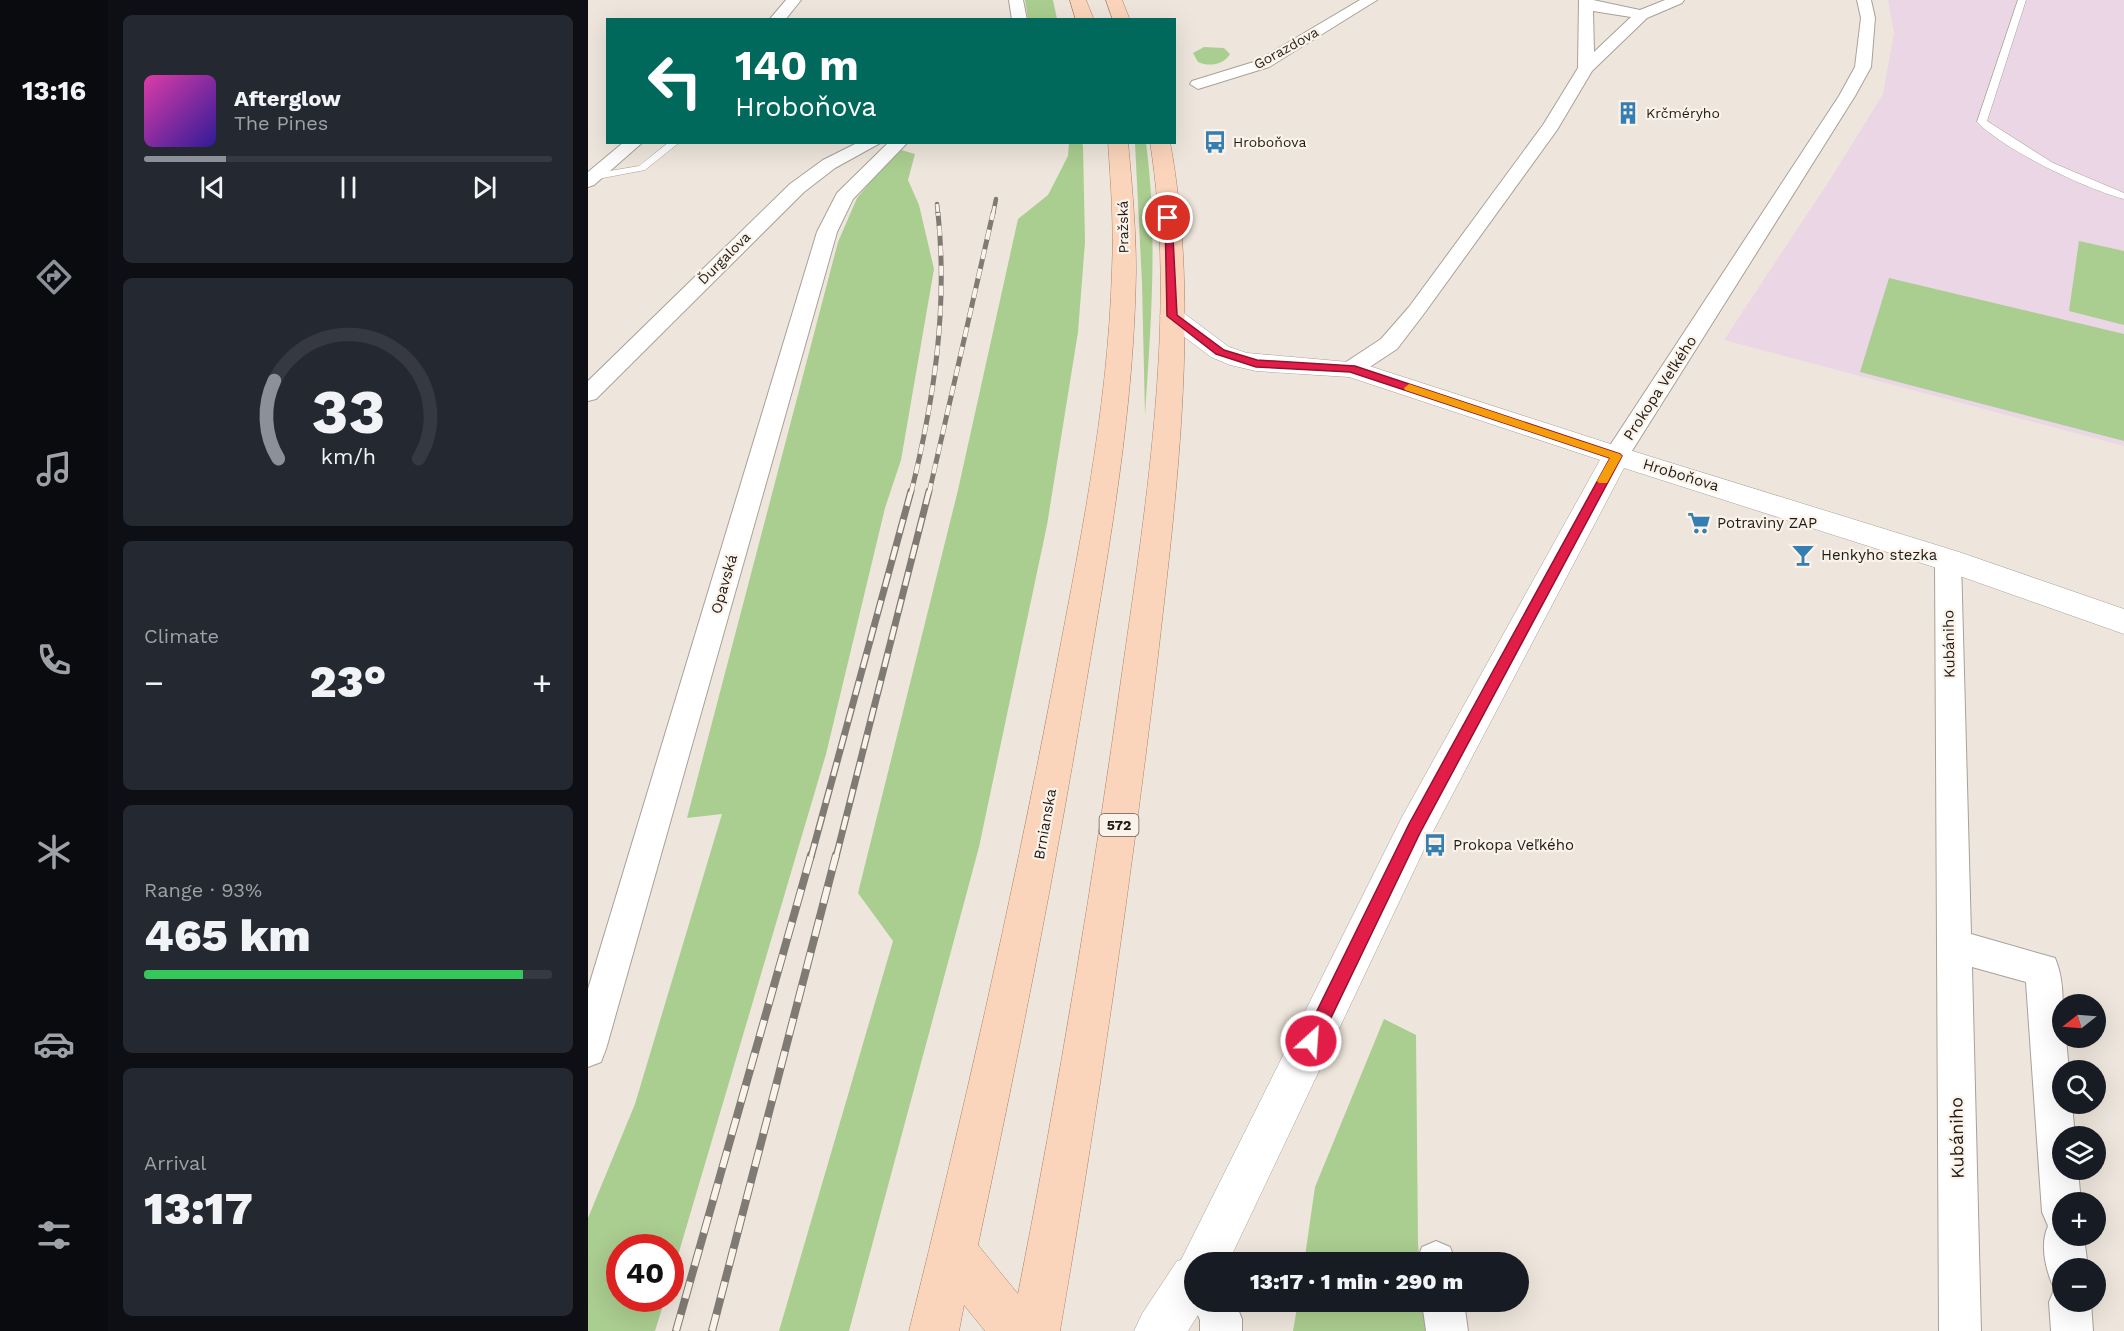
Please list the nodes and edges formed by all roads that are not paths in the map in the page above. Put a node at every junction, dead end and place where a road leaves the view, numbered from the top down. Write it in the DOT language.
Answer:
graph roads {
  1 [pos="794,0"];
  2 [pos="1016,0"];
  3 [pos="1078,0"];
  4 [pos="1114,0"];
  5 [pos="1370,0"];
  6 [pos="1677,0"];
  7 [pos="1864,0"];
  8 [pos="2022,0"];
  9 [pos="1586,3"];
  10 [pos="1642,15"];
  11 [pos="778,18"];
  12 [pos="1020,18"];
  13 [pos="1084,18"];
  14 [pos="1121,18"];
  15 [pos="1586,68"];
  16 [pos="1198,84"];
  17 [pos="632,144"];
  18 [pos="673,144"];
  19 [pos="870,144"];
  20 [pos="898,144"];
  21 [pos="1118,144"];
  22 [pos="1160,144"];
  23 [pos="590,179"];
  24 [pos="2124,196"];
  25 [pos="1121,311"];
  26 [pos="1172,316"];
  27 [pos="1351,369"];
  28 [pos="588,394"];
  29 [pos="1616,456"];
  30 [pos="1948,560"];
  31 [pos="2124,622"];
  32 [pos="1953,945"];
  33 [pos="588,1050"];
  34 [pos="2060,1192"];
  35 [pos="953,1252"];
  36 [pos="1208,1252"];
  37 [pos="1184,1293"];
  38 [pos="1218,1312"];
  39 [pos="1445,1312"];
  40 [pos="2071,1312"];
  41 [pos="934,1331"];
  42 [pos="1016,1331"];
  43 [pos="1035,1331"];
  44 [pos="1159,1331"];
  45 [pos="1221,1331"];
  46 [pos="1448,1331"];
  47 [pos="1960,1331"];
  48 [pos="2072,1331"];
  1 -- 11 [label="street"];
  2 -- 12 [label="street"];
  3 -- 13 [label="main road"];
  4 -- 14 [label="main road"];
  5 -- 16 [label="street, Gorazdova"];
  6 -- 10 [label="street"];
  7 -- 29 [label="street, Prokopa Veľkého"];
  8 -- 24 [label="lane"];
  9 -- 10 [label="street"];
  9 -- 15 [label="street"];
  10 -- 15 [label="street"];
  15 -- 27 [label="street"];
  17 -- 23 [label="street"];
  18 -- 23 [label="lane"];
  19 -- 28 [label="street, Ďurgalova"];
  20 -- 33 [label="street, Opavská"];
  21 -- 25 [label="main road, Pražská"];
  22 -- 26 [label="main road, 572"];
  25 -- 35 [label="main road, Brnianska"];
  26 -- 27 [label="street, Hroboňova"];
  26 -- 43 [label="main road, 572"];
  27 -- 29 [label="street, Hroboňova"];
  29 -- 30 [label="street, Hroboňova"];
  29 -- 36 [label="street, Prokopa Veľkého"];
  30 -- 31 [label="street, Hroboňova"];
  30 -- 32 [label="street, Kubániho"];
  32 -- 34 [label="street"];
  32 -- 47 [label="street, Kubániho"];
  35 -- 41 [label="main road, Brnianska"];
  35 -- 42 [label="main road"];
  37 -- 44 [label="street"];
  38 -- 45 [label="street"];
  39 -- 46 [label="street"];
  40 -- 48 [label="street"];
}
